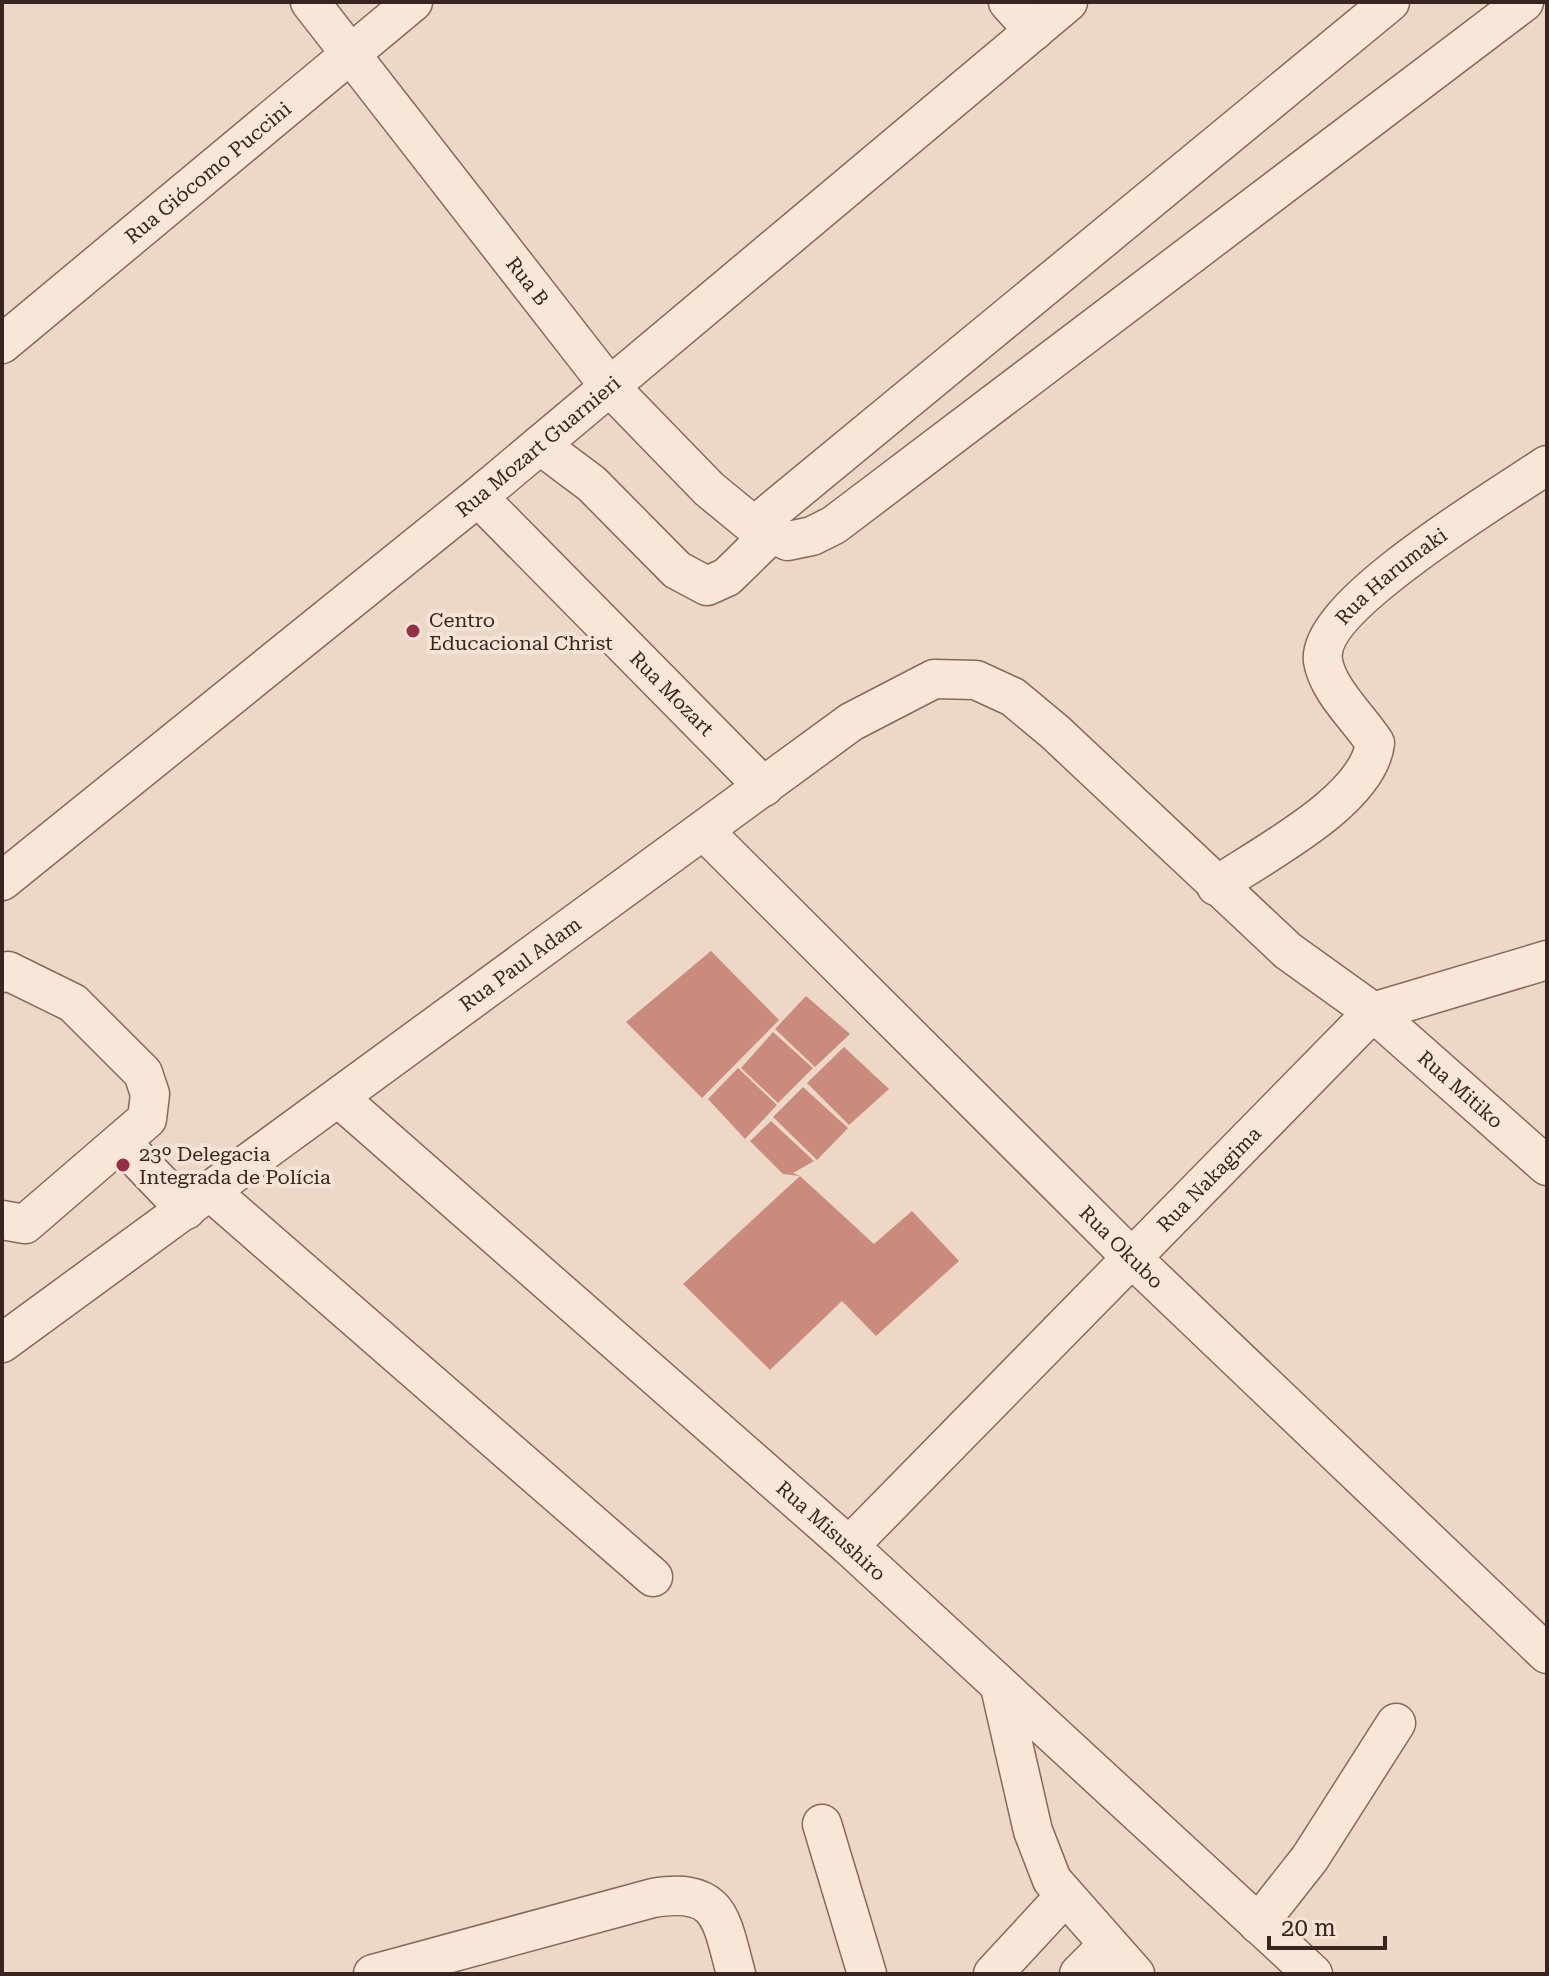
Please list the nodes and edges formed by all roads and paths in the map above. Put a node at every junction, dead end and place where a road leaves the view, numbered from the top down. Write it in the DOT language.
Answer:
graph roads {
  1 [pos="310,2"];
  2 [pos="413,2"];
  3 [pos="1008,2"];
  4 [pos="1068,2"];
  5 [pos="1390,2"];
  6 [pos="1524,2"];
  7 [pos="1034,31"];
  8 [pos="352,56"];
  9 [pos="2,344"];
  10 [pos="610,387"];
  11 [pos="540,445"];
  12 [pos="1547,465"];
  13 [pos="478,497"];
  14 [pos="762,530"];
  15 [pos="764,787"];
  16 [pos="705,832"];
  17 [pos="2,881"];
  18 [pos="1216,886"];
  19 [pos="1547,960"];
  20 [pos="2,973"];
  21 [pos="1373,1012"];
  22 [pos="340,1099"];
  23 [pos="122,1143"];
  24 [pos="1547,1166"];
  25 [pos="198,1201"];
  26 [pos="2,1220"];
  27 [pos="1134,1260"];
  28 [pos="2,1343"];
  29 [pos="849,1546"];
  30 [pos="653,1577"];
  31 [pos="1547,1654"];
  32 [pos="1000,1687"];
  33 [pos="1396,1723"];
  34 [pos="822,1824"];
  35 [pos="1065,1896"];
  36 [pos="1258,1924"];
  37 [pos="1107,1946"];
  38 [pos="373,1974"];
  39 [pos="736,1974"];
  40 [pos="867,1974"];
  41 [pos="993,1974"];
  42 [pos="1079,1974"];
  43 [pos="1135,1974"];
  44 [pos="1313,1974"];
  1 -- 8 [label="street, Rua B"];
  2 -- 8 [label="street, Rua Giócomo Puccini"];
  3 -- 7 [label="street"];
  4 -- 7 [label="street, Rua Mozart Guarnieri"];
  5 -- 14 [label="street"];
  6 -- 14 [label="street"];
  7 -- 10 [label="street, Rua Mozart Guarnieri"];
  8 -- 9 [label="street, Rua Giócomo Puccini"];
  8 -- 10 [label="street, Rua B"];
  10 -- 11 [label="street, Rua Mozart Guarnieri"];
  10 -- 14 [label="street, Rua B"];
  11 -- 13 [label="street, Rua Mozart Guarnieri"];
  11 -- 14 [label="street"];
  12 -- 18 [label="street, Rua Harumaki"];
  13 -- 15 [label="street, Rua Mozart"];
  13 -- 17 [label="street, Rua Mozart Guarnieri"];
  15 -- 16 [label="street, Rua Paul Adam"];
  15 -- 18 [label="street, Rua Paul Adam"];
  16 -- 22 [label="street, Rua Paul Adam"];
  16 -- 27 [label="street, Rua Okubo"];
  18 -- 21 [label="street"];
  19 -- 21 [label="street, Rua Nakagima"];
  20 -- 23 [label="street"];
  21 -- 24 [label="street, Rua Mitiko"];
  21 -- 27 [label="street, Rua Nakagima"];
  22 -- 25 [label="street, Rua Paul Adam"];
  22 -- 29 [label="street, Rua Misushiro"];
  23 -- 25 [label="street"];
  23 -- 26 [label="street"];
  25 -- 28 [label="street, Rua Paul Adam"];
  25 -- 30 [label="street"];
  27 -- 29 [label="street, Rua Nakagima"];
  27 -- 31 [label="street, Rua Okubo"];
  29 -- 32 [label="street, Rua Misushiro"];
  32 -- 35 [label="street"];
  32 -- 36 [label="street, Rua Misushiro"];
  33 -- 36 [label="street"];
  34 -- 40 [label="street"];
  35 -- 37 [label="street"];
  35 -- 41 [label="street"];
  36 -- 44 [label="street, Rua Misushiro"];
  37 -- 42 [label="street"];
  37 -- 43 [label="street"];
  38 -- 39 [label="street"];
}
